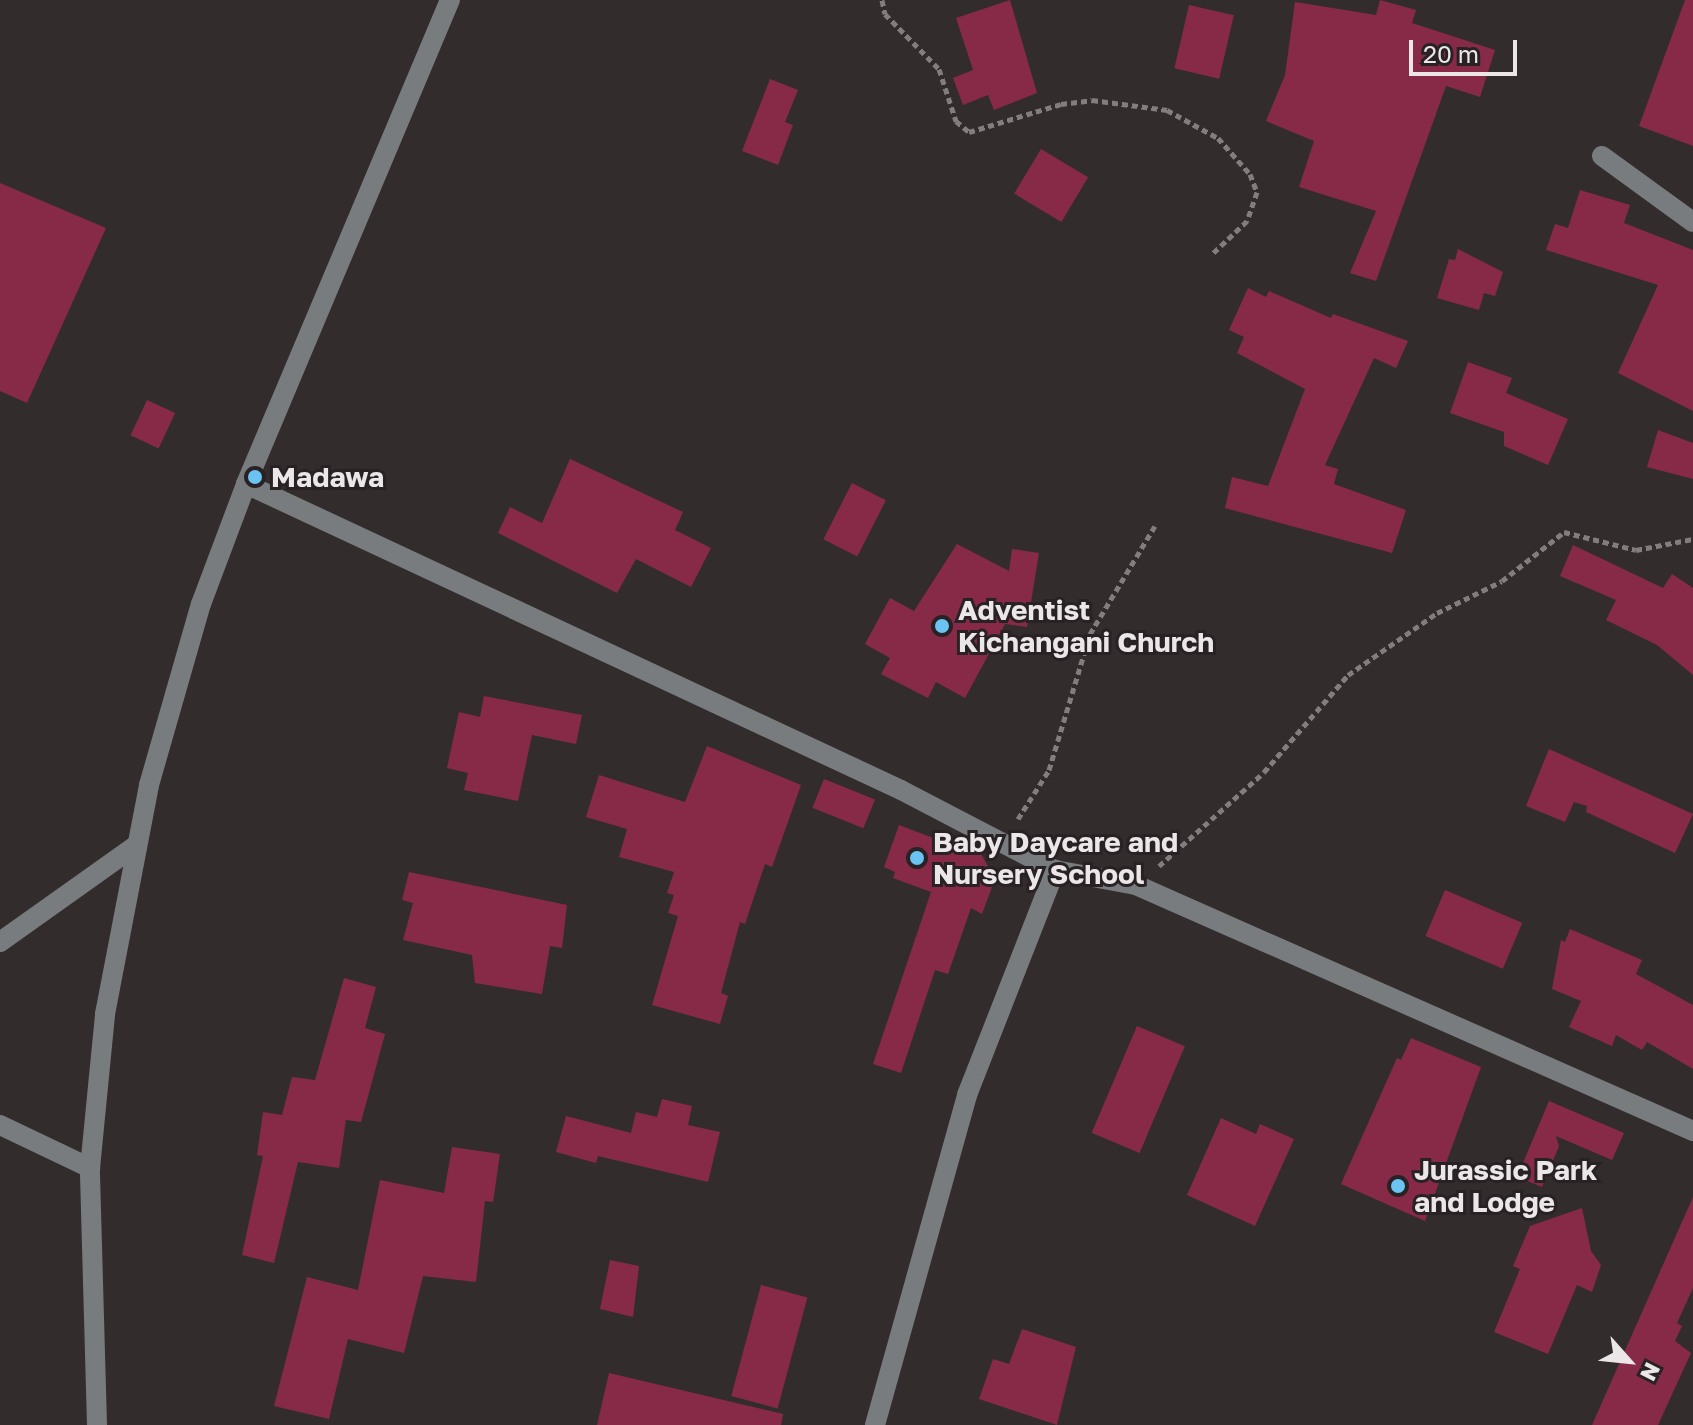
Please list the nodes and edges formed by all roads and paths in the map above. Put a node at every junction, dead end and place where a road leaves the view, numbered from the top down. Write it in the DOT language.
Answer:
graph roads {
  1 [pos="450,0"];
  2 [pos="882,0"];
  3 [pos="1602,156"];
  4 [pos="1693,222"];
  5 [pos="1211,255"];
  6 [pos="246,484"];
  7 [pos="1155,526"];
  8 [pos="1693,539"];
  9 [pos="1003,843"];
  10 [pos="135,846"];
  11 [pos="1055,870"];
  12 [pos="1136,885"];
  13 [pos="0,942"];
  14 [pos="0,1125"];
  15 [pos="1693,1131"];
  16 [pos="90,1168"];
  17 [pos="97,1425"];
  18 [pos="875,1425"];
  1 -- 6 [label="street"];
  2 -- 5 [label="path"];
  3 -- 4 [label="street"];
  6 -- 9 [label="street"];
  6 -- 10 [label="street"];
  7 -- 9 [label="path"];
  8 -- 12 [label="path"];
  9 -- 11 [label="street"];
  10 -- 13 [label="street"];
  10 -- 16 [label="street"];
  11 -- 12 [label="street"];
  11 -- 18 [label="street"];
  12 -- 15 [label="street"];
  14 -- 16 [label="street"];
  16 -- 17 [label="street"];
}
